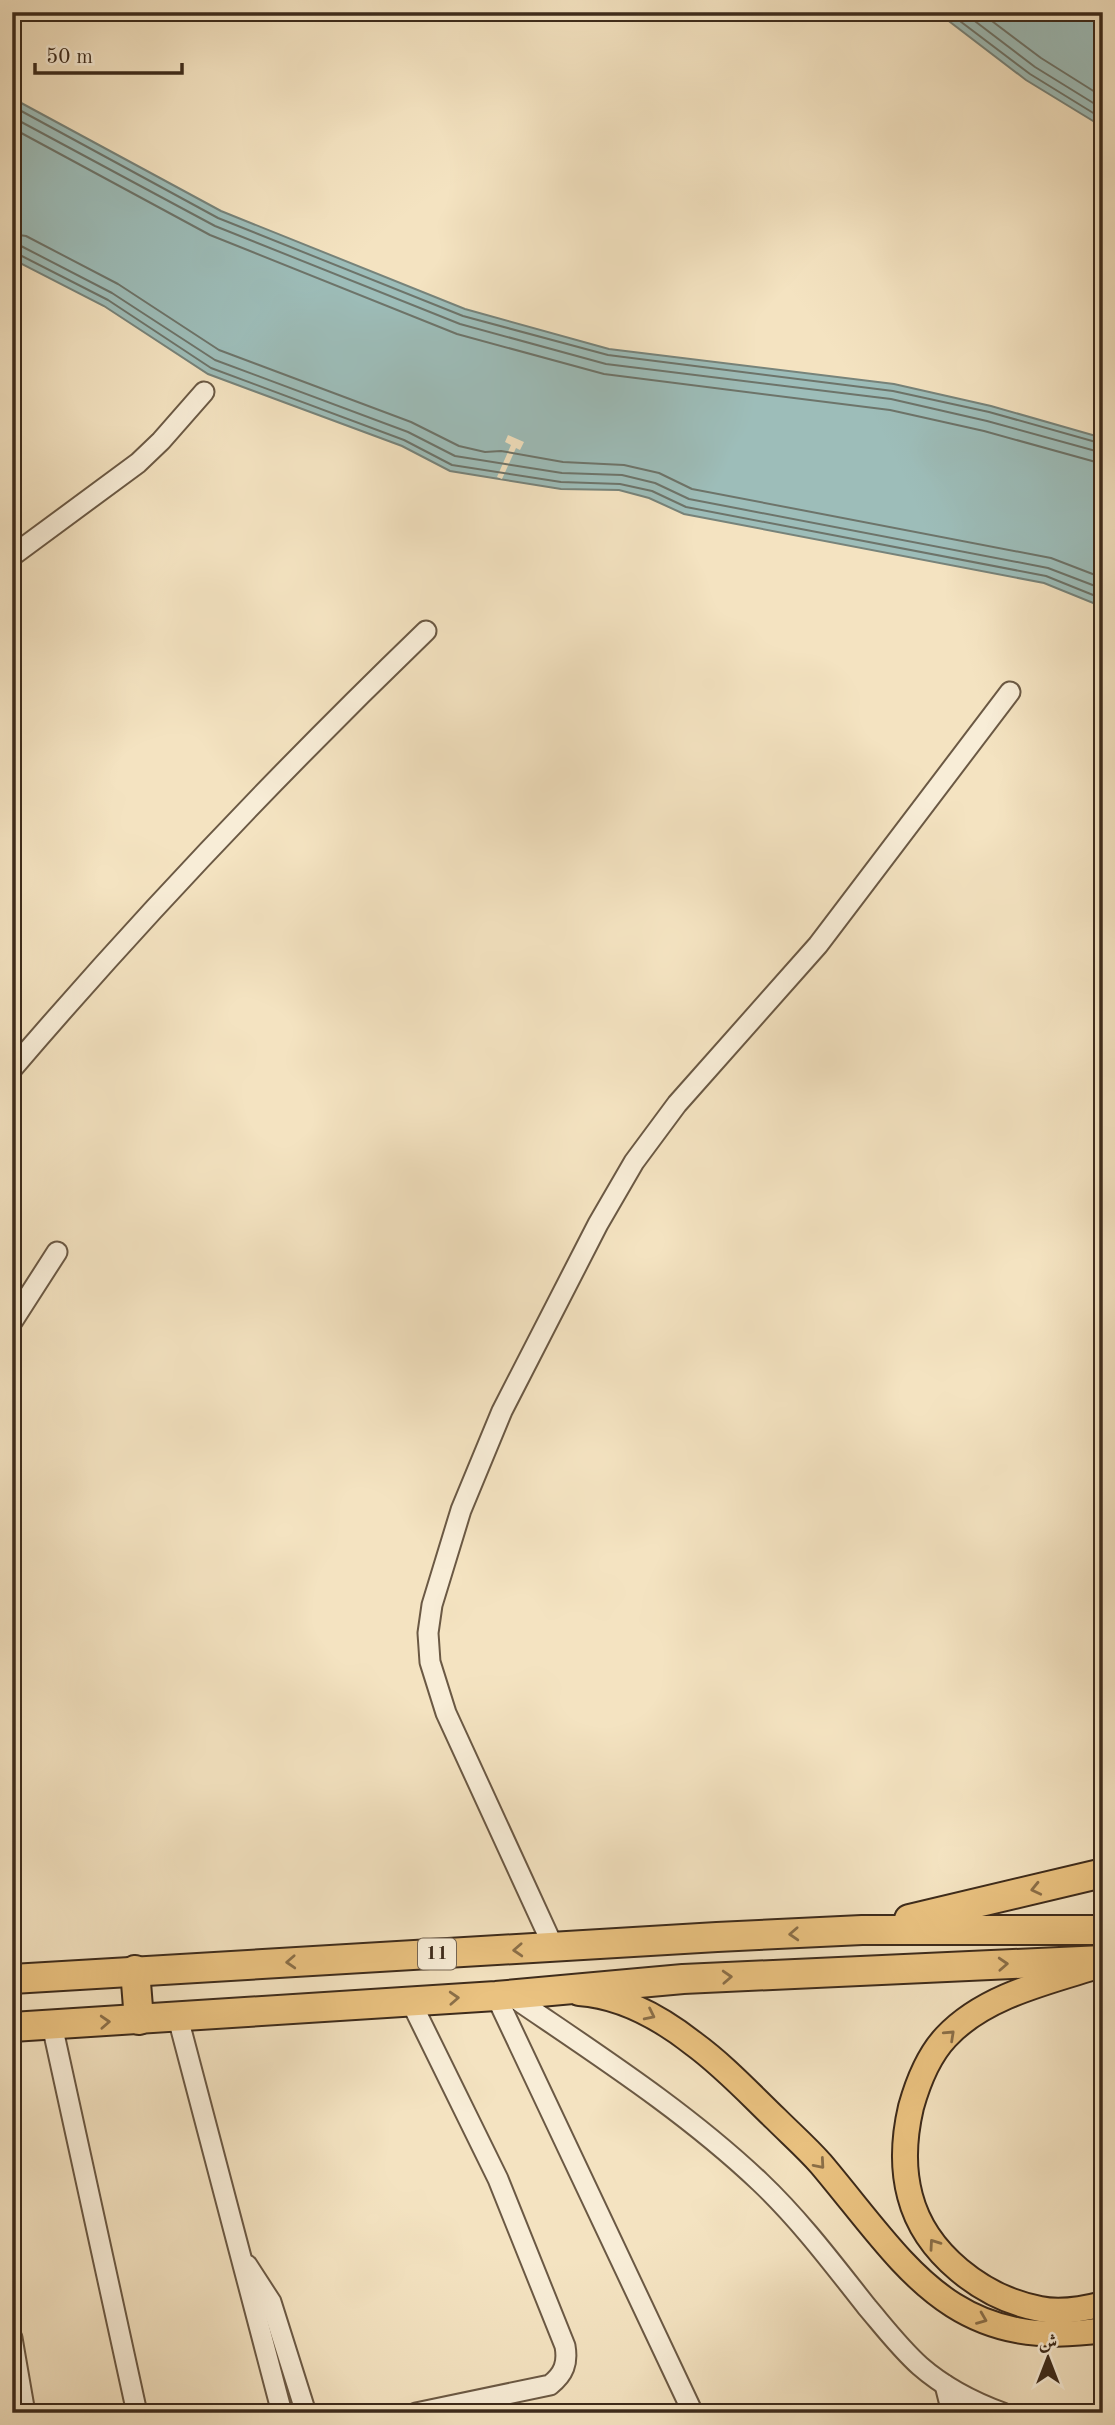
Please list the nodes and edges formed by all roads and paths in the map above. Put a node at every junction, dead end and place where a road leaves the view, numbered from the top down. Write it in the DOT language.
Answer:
graph roads {
  1 [pos="204,392"];
  2 [pos="12,556"];
  3 [pos="426,631"];
  4 [pos="1010,692"];
  5 [pos="12,1069"];
  6 [pos="57,1252"];
  7 [pos="12,1322"];
  8 [pos="1103,1873"];
  9 [pos="862,1930"];
  10 [pos="1103,1930"];
  11 [pos="554,1948"];
  12 [pos="1103,1962"];
  13 [pos="12,1965"];
  14 [pos="135,1970"];
  15 [pos="25,1978"];
  16 [pos="514,1994"];
  17 [pos="410,2000"];
  18 [pos="178,2018"];
  19 [pos="139,2020"];
  20 [pos="52,2025"];
  21 [pos="12,2027"];
  22 [pos="241,2259"];
  23 [pos="1103,2304"];
  24 [pos="1103,2330"];
  25 [pos="12,2338"];
  26 [pos="945,2385"];
  27 [pos="25,2413"];
  28 [pos="137,2413"];
  29 [pos="282,2413"];
  30 [pos="306,2413"];
  31 [pos="416,2413"];
  32 [pos="693,2413"];
  33 [pos="952,2413"];
  34 [pos="1003,2413"];
  1 -- 2 [label="street"];
  3 -- 5 [label="street"];
  4 -- 11 [label="street"];
  6 -- 7 [label="street"];
  8 -- 9 [label="highway, one-way"];
  9 -- 10 [label="highway, 11"];
  9 -- 11 [label="highway, 11, one-way"];
  11 -- 14 [label="highway, 11, one-way"];
  16 -- 12 [label="highway, 11, one-way"];
  23 -- 12 [label="main road, one-way"];
  13 -- 15 [label="street"];
  14 -- 15 [label="highway, 11"];
  14 -- 19 [label="highway"];
  17 -- 16 [label="highway, 11, one-way"];
  16 -- 24 [label="main road, one-way"];
  16 -- 26 [label="street"];
  16 -- 32 [label="street"];
  17 -- 18 [label="highway, 11"];
  17 -- 31 [label="street"];
  18 -- 19 [label="highway, 11"];
  18 -- 22 [label="street"];
  20 -- 19 [label="highway, 11, one-way"];
  20 -- 21 [label="highway, 11"];
  20 -- 28 [label="street"];
  22 -- 29 [label="street"];
  22 -- 30 [label="street"];
  25 -- 27 [label="street"];
  26 -- 33 [label="street"];
  26 -- 34 [label="street"];
}
